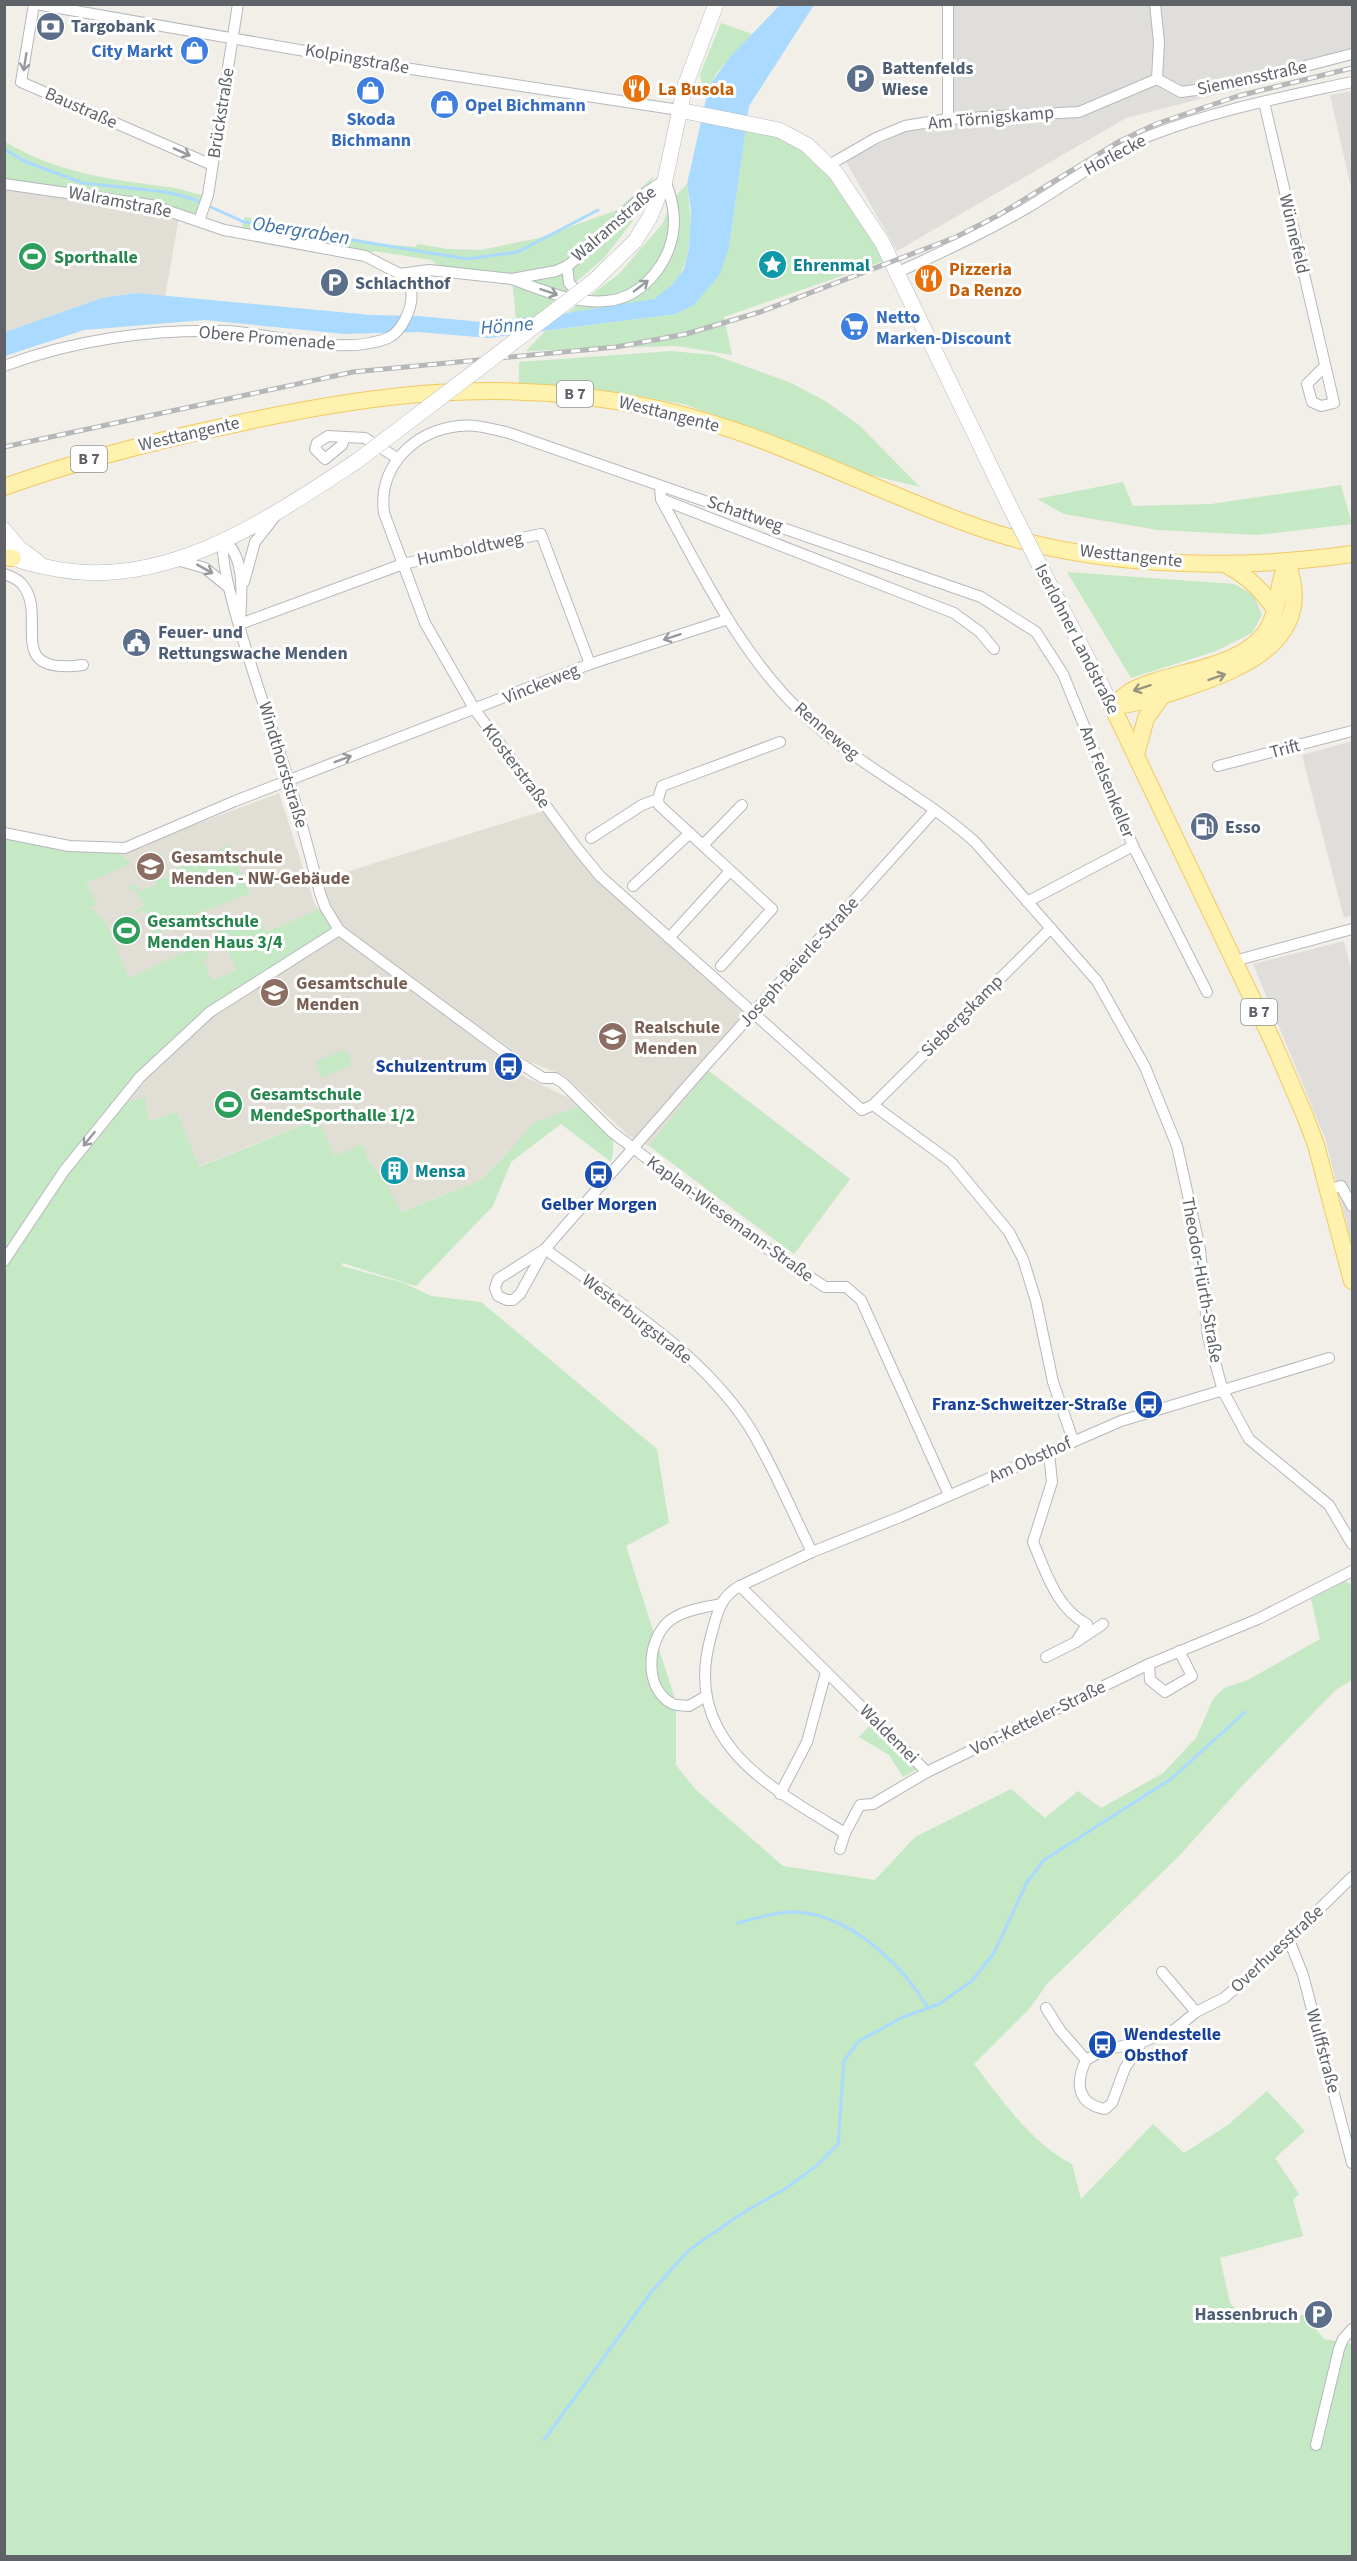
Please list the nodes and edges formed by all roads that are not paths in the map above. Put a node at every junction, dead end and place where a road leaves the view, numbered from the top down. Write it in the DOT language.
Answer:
graph roads {
  1 [pos="35,4"];
  2 [pos="238,4"];
  3 [pos="716,4"];
  4 [pos="948,4"];
  5 [pos="1155,4"];
  6 [pos="233,38"];
  7 [pos="1353,54"];
  8 [pos="1157,79"];
  9 [pos="1353,82"];
  10 [pos="1264,102"];
  11 [pos="679,110"];
  12 [pos="948,119"];
  13 [pos="212,165"];
  14 [pos="829,165"];
  15 [pos="665,180"];
  16 [pos="4,184"];
  17 [pos="199,221"];
  18 [pos="567,266"];
  19 [pos="896,273"];
  20 [pos="404,274"];
  21 [pos="512,279"];
  22 [pos="586,301"];
  23 [pos="4,366"];
  24 [pos="1325,366"];
  25 [pos="508,433"];
  26 [pos="344,439"];
  27 [pos="397,458"];
  28 [pos="660,486"];
  29 [pos="4,487"];
  30 [pos="661,500"];
  31 [pos="279,513"];
  32 [pos="4,530"];
  33 [pos="224,540"];
  34 [pos="1353,554"];
  35 [pos="7,556"];
  36 [pos="177,560"];
  37 [pos="1287,563"];
  38 [pos="403,564"];
  39 [pos="1227,565"];
  40 [pos="45,567"];
  41 [pos="4,574"];
  42 [pos="228,587"];
  43 [pos="241,597"];
  44 [pos="981,597"];
  45 [pos="1275,609"];
  46 [pos="728,620"];
  47 [pos="240,624"];
  48 [pos="994,649"];
  49 [pos="590,664"];
  50 [pos="83,665"];
  51 [pos="1161,696"];
  52 [pos="1112,706"];
  53 [pos="475,710"];
  54 [pos="1353,731"];
  55 [pos="780,742"];
  56 [pos="1136,755"];
  57 [pos="1218,766"];
  58 [pos="289,780"];
  59 [pos="658,799"];
  60 [pos="742,805"];
  61 [pos="935,810"];
  62 [pos="4,833"];
  63 [pos="690,833"];
  64 [pos="591,838"];
  65 [pos="703,845"];
  66 [pos="1133,846"];
  67 [pos="730,871"];
  68 [pos="633,886"];
  69 [pos="1027,903"];
  70 [pos="1051,927"];
  71 [pos="1353,929"];
  72 [pos="339,930"];
  73 [pos="669,938"];
  74 [pos="1234,961"];
  75 [pos="721,966"];
  76 [pos="1207,992"];
  77 [pos="753,1014"];
  78 [pos="873,1105"];
  79 [pos="632,1148"];
  80 [pos="1328,1190"];
  81 [pos="1353,1206"];
  82 [pos="545,1250"];
  83 [pos="4,1261"];
  84 [pos="1353,1281"];
  85 [pos="1329,1358"];
  86 [pos="1223,1391"];
  87 [pos="1072,1440"];
  88 [pos="1048,1453"];
  89 [pos="949,1495"];
  90 [pos="1353,1544"];
  91 [pos="812,1551"];
  92 [pos="1353,1571"];
  93 [pos="740,1586"];
  94 [pos="720,1604"];
  95 [pos="1103,1624"];
  96 [pos="1076,1642"];
  97 [pos="1179,1651"];
  98 [pos="1046,1657"];
  99 [pos="1149,1664"];
  100 [pos="826,1672"];
  101 [pos="706,1696"];
  102 [pos="927,1772"];
  103 [pos="780,1794"];
  104 [pos="844,1833"];
  105 [pos="840,1849"];
  106 [pos="1353,1877"];
  107 [pos="1289,1940"];
  108 [pos="1162,1972"];
  109 [pos="1046,2008"];
  110 [pos="1196,2012"];
  111 [pos="1142,2042"];
  112 [pos="1086,2060"];
  113 [pos="1353,2163"];
  114 [pos="1353,2329"];
  115 [pos="1316,2445"];
  1 -- 6 [label="street, Kolpingstraße"];
  1 -- 13 [label="street, Baustraße, one-way"];
  2 -- 6 [label="street, Brückstraße"];
  3 -- 11 [label="street"];
  4 -- 12 [label="street"];
  5 -- 8 [label="street"];
  6 -- 11 [label="street, Kolpingstraße"];
  6 -- 13 [label="street, Brückstraße"];
  7 -- 8 [label="street, Siemensstraße"];
  8 -- 12 [label="street, Am Törnigskamp"];
  9 -- 10 [label="street, Horlecke"];
  10 -- 19 [label="street, Horlecke"];
  10 -- 24 [label="street, Wünnefeld"];
  11 -- 14 [label="street, Iserlohner Landstraße"];
  11 -- 15 [label="street"];
  12 -- 14 [label="street, Am Törnigskamp"];
  13 -- 17 [label="street, Brückstraße"];
  14 -- 19 [label="street, Iserlohner Landstraße"];
  15 -- 18 [label="street, Walramstraße"];
  22 -- 15 [label="street, Walramstraße, one-way"];
  15 -- 31 [label="street, bridge"];
  16 -- 17 [label="street, Walramstraße"];
  17 -- 20 [label="street, Walramstraße"];
  18 -- 21 [label="street, Walramstraße"];
  18 -- 22 [label="street, Walramstraße"];
  19 -- 52 [label="street, Iserlohner Landstraße, bridge"];
  20 -- 21 [label="street, Walramstraße"];
  20 -- 23 [label="street, Obere Promenade"];
  21 -- 22 [label="street, Walramstraße, one-way"];
  25 -- 27 [label="street, Klosterstraße"];
  25 -- 28 [label="street, Schattweg"];
  26 -- 27 [label="street"];
  27 -- 38 [label="street, Klosterstraße"];
  28 -- 30 [label="street, Renneweg"];
  28 -- 44 [label="street, Schattweg"];
  29 -- 39 [label="main road, Westtangente / B 7"];
  30 -- 46 [label="street, Renneweg"];
  30 -- 48 [label="street, Schattweg"];
  31 -- 33 [label="street"];
  31 -- 43 [label="street, Windthorststraße"];
  32 -- 40 [label="street"];
  33 -- 36 [label="street"];
  33 -- 42 [label="street, Windthorststraße"];
  33 -- 43 [label="street, Windthorststraße"];
  34 -- 37 [label="main road, Westtangente"];
  35 -- 40 [label="street"];
  36 -- 40 [label="street"];
  36 -- 42 [label="street, one-way"];
  37 -- 39 [label="main road, Westtangente / B 7"];
  37 -- 45 [label="main road"];
  51 -- 37 [label="main road, one-way"];
  38 -- 47 [label="street"];
  38 -- 49 [label="street, Humboldtweg"];
  38 -- 53 [label="street, Klosterstraße"];
  39 -- 45 [label="main road"];
  41 -- 50 [label="street"];
  42 -- 47 [label="street, Windthorststraße"];
  43 -- 47 [label="street, Windthorststraße"];
  44 -- 66 [label="street, Am Felsenkeller"];
  45 -- 52 [label="main road, one-way"];
  46 -- 49 [label="street, Vinckeweg, one-way"];
  46 -- 61 [label="street, Renneweg"];
  47 -- 58 [label="street, Windthorststraße"];
  49 -- 53 [label="street, Vinckeweg"];
  51 -- 52 [label="main road"];
  51 -- 56 [label="main road"];
  52 -- 56 [label="main road, Iserlohner Landstraße / B 7"];
  58 -- 53 [label="street, Vinckeweg, one-way"];
  53 -- 73 [label="street, Klosterstraße"];
  54 -- 57 [label="street, Trift"];
  55 -- 59 [label="street"];
  56 -- 74 [label="main road, Iserlohner Landstraße / B 7"];
  58 -- 62 [label="street, Vinckeweg"];
  58 -- 72 [label="street, Windthorststraße"];
  59 -- 63 [label="street"];
  59 -- 64 [label="street"];
  60 -- 65 [label="street"];
  61 -- 69 [label="street, Renneweg"];
  61 -- 77 [label="street, Joseph-Beierle-Straße"];
  63 -- 65 [label="street"];
  63 -- 68 [label="street"];
  65 -- 67 [label="street"];
  66 -- 69 [label="street"];
  66 -- 76 [label="street, Am Felsenkeller"];
  67 -- 73 [label="street"];
  67 -- 75 [label="street"];
  69 -- 70 [label="street, Theodor-Hürth-Straße"];
  70 -- 78 [label="street, Siebergskamp"];
  70 -- 86 [label="street, Theodor-Hürth-Straße"];
  71 -- 74 [label="street"];
  72 -- 79 [label="street, Windthorststraße"];
  72 -- 83 [label="street, one-way"];
  73 -- 77 [label="street, Klosterstraße"];
  74 -- 80 [label="main road, Iserlohner Landstraße / B 7"];
  77 -- 78 [label="street"];
  77 -- 79 [label="street, Joseph-Beierle-Straße"];
  78 -- 87 [label="street"];
  79 -- 82 [label="street, Joseph-Beierle-Straße"];
  79 -- 89 [label="street, Kaplan-Wiesemann-Straße"];
  80 -- 81 [label="street"];
  80 -- 84 [label="main road, Iserlohner Landstraße / B 7"];
  82 -- 82 [label="street, Joseph-Beierle-Straße"];
  82 -- 91 [label="street, Westerburgstraße"];
  85 -- 86 [label="street, Am Obsthof"];
  86 -- 87 [label="street, Am Obsthof"];
  86 -- 90 [label="street, Theodor-Hürth-Straße"];
  87 -- 88 [label="street, Am Obsthof"];
  88 -- 89 [label="street, Am Obsthof"];
  88 -- 96 [label="street"];
  89 -- 91 [label="street, Am Obsthof"];
  91 -- 93 [label="street, Am Obsthof"];
  92 -- 97 [label="street, Von-Ketteler-Straße"];
  93 -- 94 [label="street"];
  93 -- 100 [label="street, Waldemei"];
  94 -- 101 [label="street"];
  94 -- 101 [label="street"];
  95 -- 96 [label="street"];
  96 -- 98 [label="street"];
  97 -- 99 [label="street, Von-Ketteler-Straße"];
  97 -- 99 [label="street"];
  99 -- 102 [label="street, Von-Ketteler-Straße"];
  100 -- 102 [label="street, Waldemei"];
  100 -- 103 [label="street"];
  101 -- 103 [label="street"];
  102 -- 104 [label="street, Waldemei"];
  103 -- 104 [label="street"];
  104 -- 105 [label="street, Waldemei"];
  106 -- 107 [label="street, Overhuesstraße"];
  107 -- 110 [label="street, Overhuesstraße"];
  107 -- 113 [label="street, Wulffstraße"];
  108 -- 110 [label="street"];
  109 -- 112 [label="street"];
  110 -- 111 [label="street, Overhuesstraße"];
  111 -- 112 [label="street, Overhuesstraße"];
  111 -- 112 [label="street"];
  114 -- 115 [label="street"];
}
